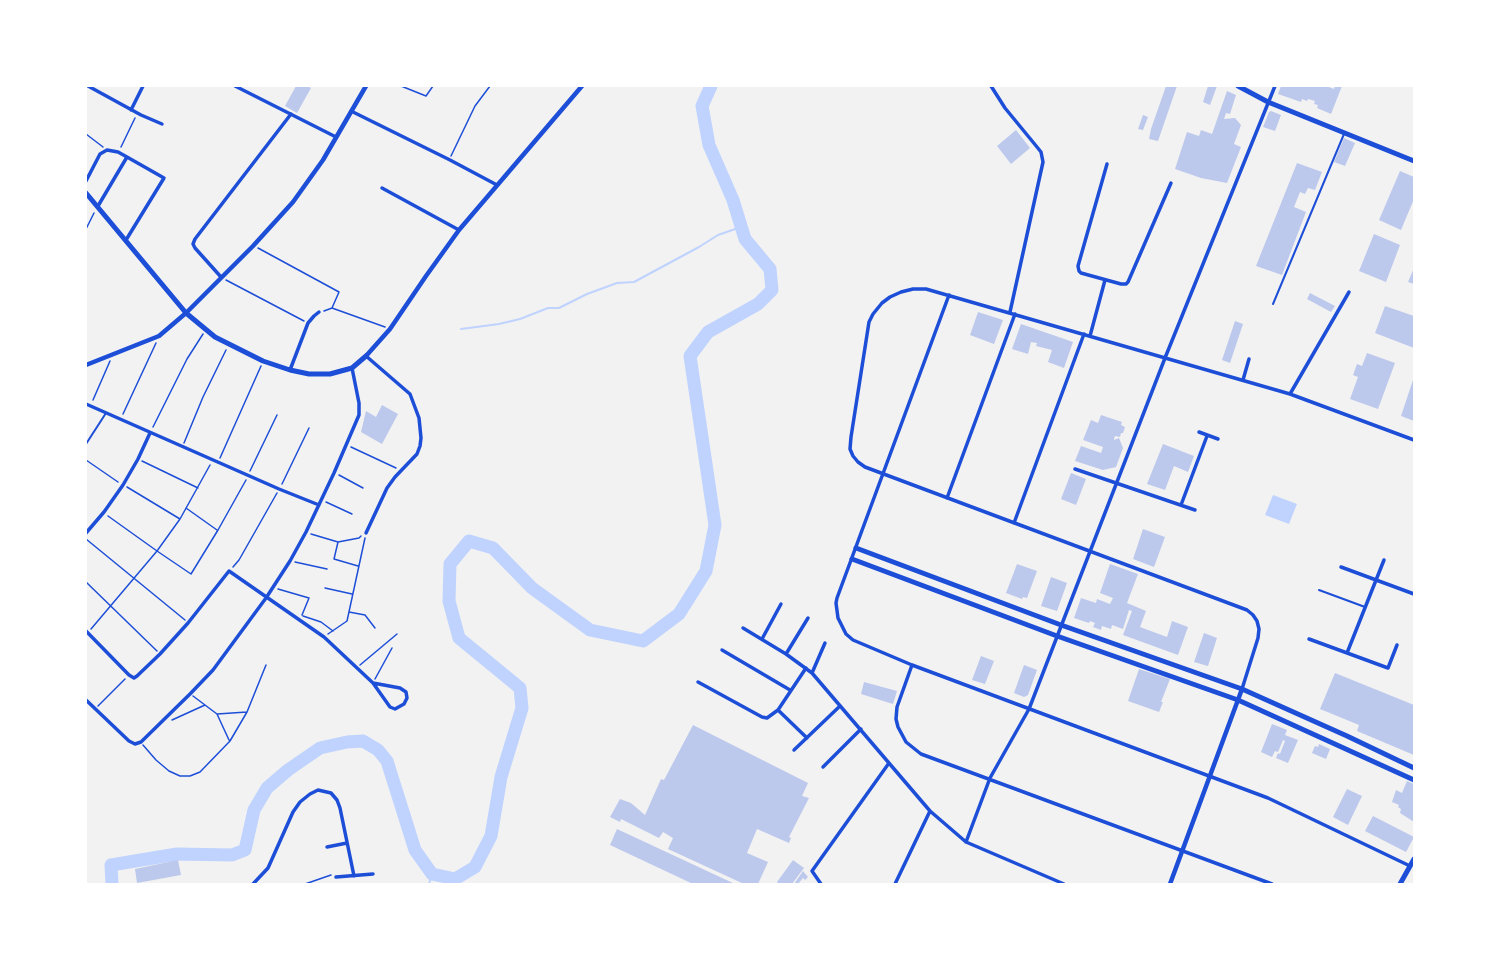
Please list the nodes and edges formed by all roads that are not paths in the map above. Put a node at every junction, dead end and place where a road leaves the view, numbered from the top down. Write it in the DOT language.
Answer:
graph roads {
  1 [pos="88,86"];
  2 [pos="143,86"];
  3 [pos="236,86"];
  4 [pos="366,86"];
  5 [pos="582,86"];
  6 [pos="991,86"];
  7 [pos="1238,86"];
  8 [pos="1275,86"];
  9 [pos="1268,102"];
  10 [pos="131,110"];
  11 [pos="351,111"];
  12 [pos="291,114"];
  13 [pos="162,124"];
  14 [pos="1345,132"];
  15 [pos="336,137"];
  16 [pos="127,157"];
  17 [pos="1414,160"];
  18 [pos="1107,164"];
  19 [pos="86,181"];
  20 [pos="1171,183"];
  21 [pos="497,185"];
  22 [pos="382,188"];
  23 [pos="86,193"];
  24 [pos="98,206"];
  25 [pos="459,230"];
  26 [pos="126,240"];
  27 [pos="221,277"];
  28 [pos="1105,280"];
  29 [pos="1349,292"];
  30 [pos="949,295"];
  31 [pos="1273,304"];
  32 [pos="319,312"];
  33 [pos="1010,312"];
  34 [pos="186,313"];
  35 [pos="1015,314"];
  36 [pos="1084,334"];
  37 [pos="1090,336"];
  38 [pos="366,356"];
  39 [pos="1165,358"];
  40 [pos="1249,359"];
  41 [pos="86,365"];
  42 [pos="352,368"];
  43 [pos="290,370"];
  44 [pos="1243,380"];
  45 [pos="1290,394"];
  46 [pos="86,404"];
  47 [pos="106,413"];
  48 [pos="1199,432"];
  49 [pos="150,433"];
  50 [pos="1207,436"];
  51 [pos="1218,439"];
  52 [pos="1414,440"];
  53 [pos="86,444"];
  54 [pos="1075,469"];
  55 [pos="884,474"];
  56 [pos="1117,483"];
  57 [pos="947,498"];
  58 [pos="319,505"];
  59 [pos="1181,505"];
  60 [pos="1195,510"];
  61 [pos="1014,523"];
  62 [pos="86,533"];
  63 [pos="366,533"];
  64 [pos="856,548"];
  65 [pos="1090,551"];
  66 [pos="852,559"];
  67 [pos="1384,560"];
  68 [pos="1341,567"];
  69 [pos="1376,580"];
  70 [pos="1320,590"];
  71 [pos="1414,594"];
  72 [pos="266,598"];
  73 [pos="781,604"];
  74 [pos="1365,607"];
  75 [pos="808,618"];
  76 [pos="1061,625"];
  77 [pos="743,628"];
  78 [pos="87,632"];
  79 [pos="1057,636"];
  80 [pos="762,639"];
  81 [pos="1309,639"];
  82 [pos="825,643"];
  83 [pos="1397,645"];
  84 [pos="722,650"];
  85 [pos="1347,653"];
  86 [pos="786,654"];
  87 [pos="912,665"];
  88 [pos="806,668"];
  89 [pos="812,673"];
  90 [pos="698,682"];
  91 [pos="373,683"];
  92 [pos="1242,689"];
  93 [pos="790,690"];
  94 [pos="86,700"];
  95 [pos="1238,700"];
  96 [pos="840,706"];
  97 [pos="1029,709"];
  98 [pos="778,710"];
  99 [pos="861,729"];
  100 [pos="807,738"];
  101 [pos="794,750"];
  102 [pos="889,763"];
  103 [pos="823,767"];
  104 [pos="1414,768"];
  105 [pos="1210,777"];
  106 [pos="990,778"];
  107 [pos="1414,780"];
  108 [pos="930,811"];
  109 [pos="966,842"];
  110 [pos="347,843"];
  111 [pos="327,847"];
  112 [pos="1183,850"];
  113 [pos="1414,859"];
  114 [pos="1411,866"];
  115 [pos="373,874"];
  116 [pos="354,876"];
  117 [pos="336,877"];
  118 [pos="253,884"];
  119 [pos="821,884"];
  120 [pos="895,884"];
  121 [pos="1064,884"];
  122 [pos="1170,884"];
  123 [pos="1272,884"];
  124 [pos="1400,884"];
  1 -- 10 [label="street"];
  2 -- 10 [label="street"];
  3 -- 12 [label="street"];
  4 -- 11 [label="street"];
  5 -- 21 [label="street"];
  6 -- 33 [label="street"];
  7 -- 9 [label="main road"];
  8 -- 9 [label="street"];
  9 -- 14 [label="main road"];
  9 -- 39 [label="street"];
  10 -- 13 [label="street"];
  11 -- 15 [label="street"];
  11 -- 21 [label="street"];
  12 -- 15 [label="street"];
  12 -- 27 [label="street"];
  14 -- 17 [label="main road"];
  14 -- 31 [label="lane"];
  15 -- 27 [label="street"];
  16 -- 19 [label="street"];
  16 -- 24 [label="street"];
  16 -- 26 [label="street"];
  18 -- 28 [label="street"];
  20 -- 28 [label="street"];
  21 -- 25 [label="street"];
  22 -- 25 [label="street"];
  23 -- 24 [label="main road"];
  24 -- 26 [label="main road"];
  25 -- 38 [label="street"];
  26 -- 34 [label="main road"];
  27 -- 34 [label="street"];
  28 -- 37 [label="street"];
  29 -- 45 [label="street"];
  30 -- 33 [label="street"];
  30 -- 55 [label="street"];
  30 -- 55 [label="street"];
  32 -- 43 [label="street"];
  33 -- 35 [label="street"];
  34 -- 41 [label="street"];
  34 -- 43 [label="main road"];
  35 -- 36 [label="street"];
  35 -- 57 [label="street"];
  36 -- 37 [label="street"];
  36 -- 61 [label="street"];
  37 -- 39 [label="street"];
  38 -- 42 [label="main road"];
  38 -- 63 [label="street"];
  39 -- 44 [label="street"];
  39 -- 56 [label="street"];
  40 -- 44 [label="street"];
  42 -- 43 [label="main road"];
  42 -- 58 [label="street"];
  44 -- 45 [label="street"];
  45 -- 52 [label="street"];
  46 -- 47 [label="street"];
  47 -- 49 [label="street"];
  47 -- 53 [label="lane"];
  48 -- 50 [label="street"];
  49 -- 58 [label="street"];
  49 -- 62 [label="street"];
  50 -- 51 [label="street"];
  50 -- 59 [label="street"];
  54 -- 56 [label="street"];
  55 -- 57 [label="street"];
  55 -- 64 [label="street"];
  56 -- 59 [label="street"];
  56 -- 65 [label="street"];
  57 -- 61 [label="street"];
  58 -- 72 [label="street"];
  59 -- 60 [label="street"];
  61 -- 65 [label="street"];
  64 -- 66 [label="street"];
  64 -- 76 [label="main road"];
  65 -- 76 [label="street"];
  65 -- 92 [label="street"];
  66 -- 79 [label="main road"];
  66 -- 87 [label="street"];
  67 -- 69 [label="street"];
  68 -- 69 [label="street"];
  69 -- 71 [label="street"];
  69 -- 74 [label="street"];
  70 -- 74 [label="lane"];
  72 -- 78 [label="street"];
  72 -- 91 [label="street"];
  72 -- 94 [label="street"];
  73 -- 80 [label="street"];
  74 -- 85 [label="street"];
  75 -- 86 [label="street"];
  76 -- 79 [label="street"];
  76 -- 92 [label="main road"];
  77 -- 80 [label="street"];
  79 -- 95 [label="main road"];
  79 -- 97 [label="street"];
  80 -- 86 [label="street"];
  81 -- 85 [label="street"];
  82 -- 89 [label="street"];
  83 -- 85 [label="street"];
  84 -- 93 [label="street"];
  86 -- 88 [label="street"];
  87 -- 97 [label="street"];
  87 -- 106 [label="street"];
  88 -- 89 [label="street"];
  88 -- 93 [label="street"];
  89 -- 96 [label="street"];
  90 -- 98 [label="street"];
  91 -- 91 [label="street"];
  92 -- 95 [label="street"];
  92 -- 104 [label="main road"];
  93 -- 98 [label="street"];
  95 -- 105 [label="street"];
  95 -- 107 [label="main road"];
  96 -- 99 [label="street"];
  96 -- 100 [label="street"];
  97 -- 105 [label="street"];
  97 -- 106 [label="street"];
  98 -- 100 [label="street"];
  99 -- 102 [label="street"];
  99 -- 103 [label="street"];
  100 -- 101 [label="street"];
  102 -- 108 [label="street"];
  102 -- 119 [label="street"];
  105 -- 112 [label="street"];
  105 -- 114 [label="street"];
  106 -- 109 [label="street"];
  106 -- 112 [label="street"];
  108 -- 109 [label="street"];
  108 -- 120 [label="street"];
  109 -- 121 [label="street"];
  110 -- 111 [label="street"];
  110 -- 116 [label="street"];
  110 -- 118 [label="street"];
  112 -- 122 [label="street"];
  112 -- 123 [label="street"];
  113 -- 114 [label="main road"];
  114 -- 124 [label="main road"];
  115 -- 116 [label="street"];
  116 -- 117 [label="street"];
}
